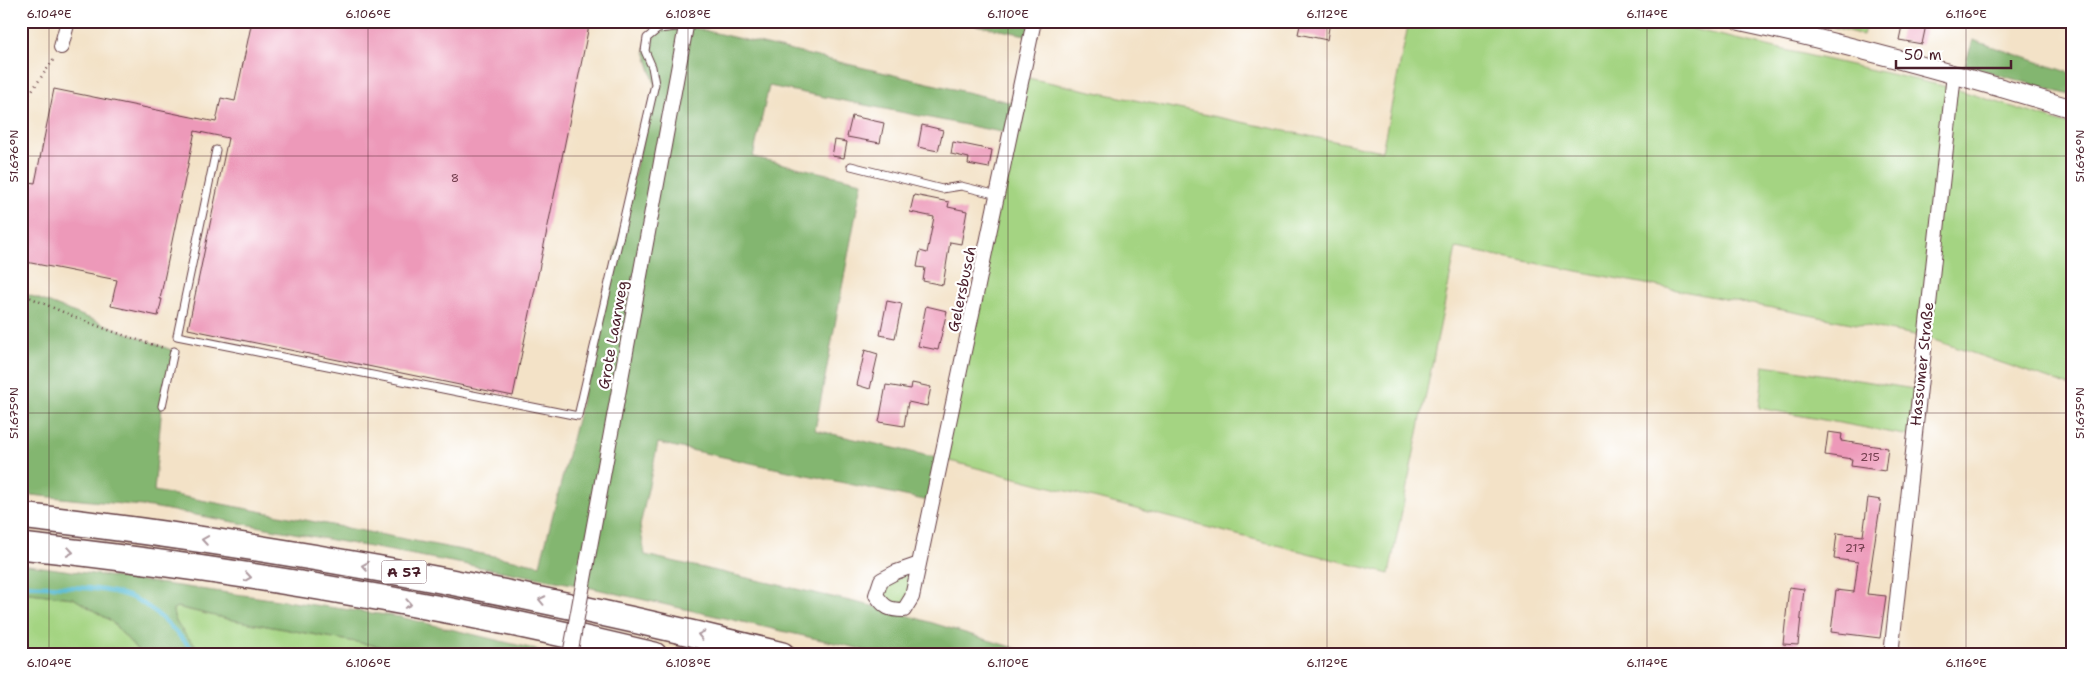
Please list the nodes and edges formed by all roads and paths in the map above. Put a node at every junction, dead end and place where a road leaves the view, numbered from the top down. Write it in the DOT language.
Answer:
graph roads {
  1 [pos="68,21"];
  2 [pos="1034,21"];
  3 [pos="1740,21"];
  4 [pos="686,23"];
  5 [pos="61,47"];
  6 [pos="1954,74"];
  7 [pos="21,106"];
  8 [pos="2073,109"];
  9 [pos="216,150"];
  10 [pos="851,166"];
  11 [pos="999,195"];
  12 [pos="21,293"];
  13 [pos="174,351"];
  14 [pos="162,406"];
  15 [pos="21,516"];
  16 [pos="21,546"];
  17 [pos="920,564"];
  18 [pos="570,655"];
  19 [pos="654,655"];
  20 [pos="782,655"];
  21 [pos="1891,655"];
  1 -- 5 [label="street"];
  2 -- 11 [label="street, Gelersbusch"];
  3 -- 6 [label="street"];
  4 -- 9 [label="lane"];
  4 -- 18 [label="street, Grote Laarweg, bridge"];
  5 -- 7 [label="path"];
  6 -- 8 [label="street"];
  6 -- 21 [label="street, Hassumer Straße"];
  10 -- 11 [label="lane"];
  11 -- 17 [label="street, Gelersbusch"];
  12 -- 13 [label="path"];
  13 -- 14 [label="lane"];
  20 -- 15 [label="highway, A 57, one-way"];
  16 -- 19 [label="highway, A 57, one-way"];
}
